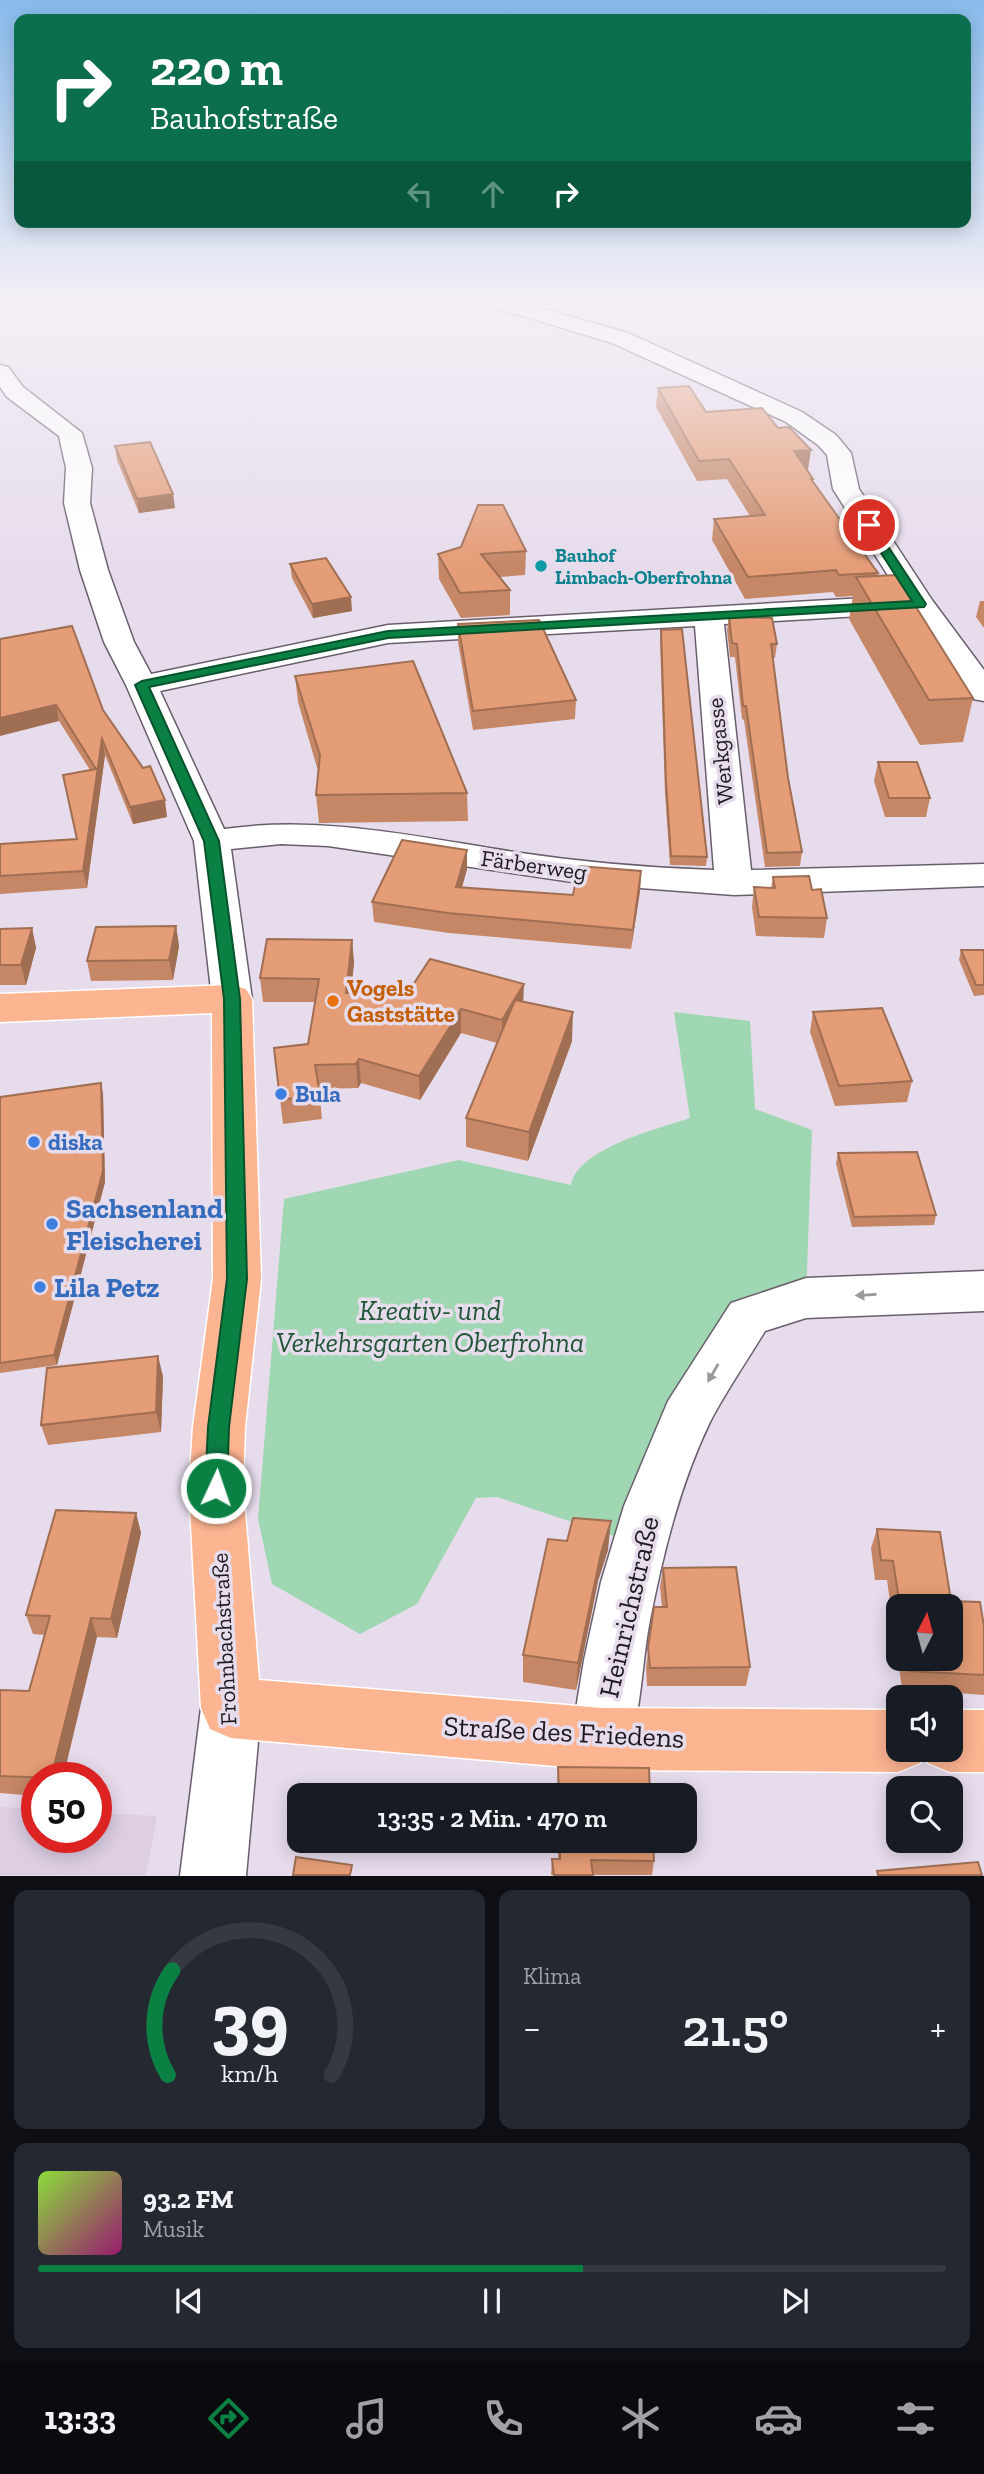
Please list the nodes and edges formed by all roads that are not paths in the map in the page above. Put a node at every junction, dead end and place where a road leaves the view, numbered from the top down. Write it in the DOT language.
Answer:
graph roads {
  1 [pos="13,390"];
  2 [pos="734,390"];
  3 [pos="920,604"];
  4 [pos="709,617"];
  5 [pos="142,685"];
  6 [pos="984,692"];
  7 [pos="212,841"];
  8 [pos="984,876"];
  9 [pos="734,884"];
  10 [pos="232,999"];
  11 [pos="0,1008"];
  12 [pos="984,1291"];
  13 [pos="231,1708"];
  14 [pos="602,1740"];
  15 [pos="886,1741"];
  16 [pos="963,1741"];
  17 [pos="984,1741"];
  18 [pos="213,1875"];
  1 -- 5 [label="street, Frohnbachstraße"];
  2 -- 3 [label="street"];
  3 -- 4 [label="street"];
  3 -- 6 [label="street"];
  4 -- 5 [label="street"];
  4 -- 9 [label="street, Werkgasse"];
  5 -- 7 [label="street, Frohnbachstraße"];
  7 -- 9 [label="street, Färberweg"];
  7 -- 10 [label="street, Frohnbachstraße"];
  8 -- 9 [label="street, Färberweg"];
  10 -- 11 [label="main road"];
  10 -- 13 [label="main road, Frohnbachstraße"];
  12 -- 14 [label="street, Heinrichstraße, one-way"];
  13 -- 14 [label="main road, Straße des Friedens"];
  13 -- 18 [label="street, Frohnbachstraße"];
  14 -- 15 [label="main road, Straße des Friedens"];
  16 -- 17 [label="main road"];
}
